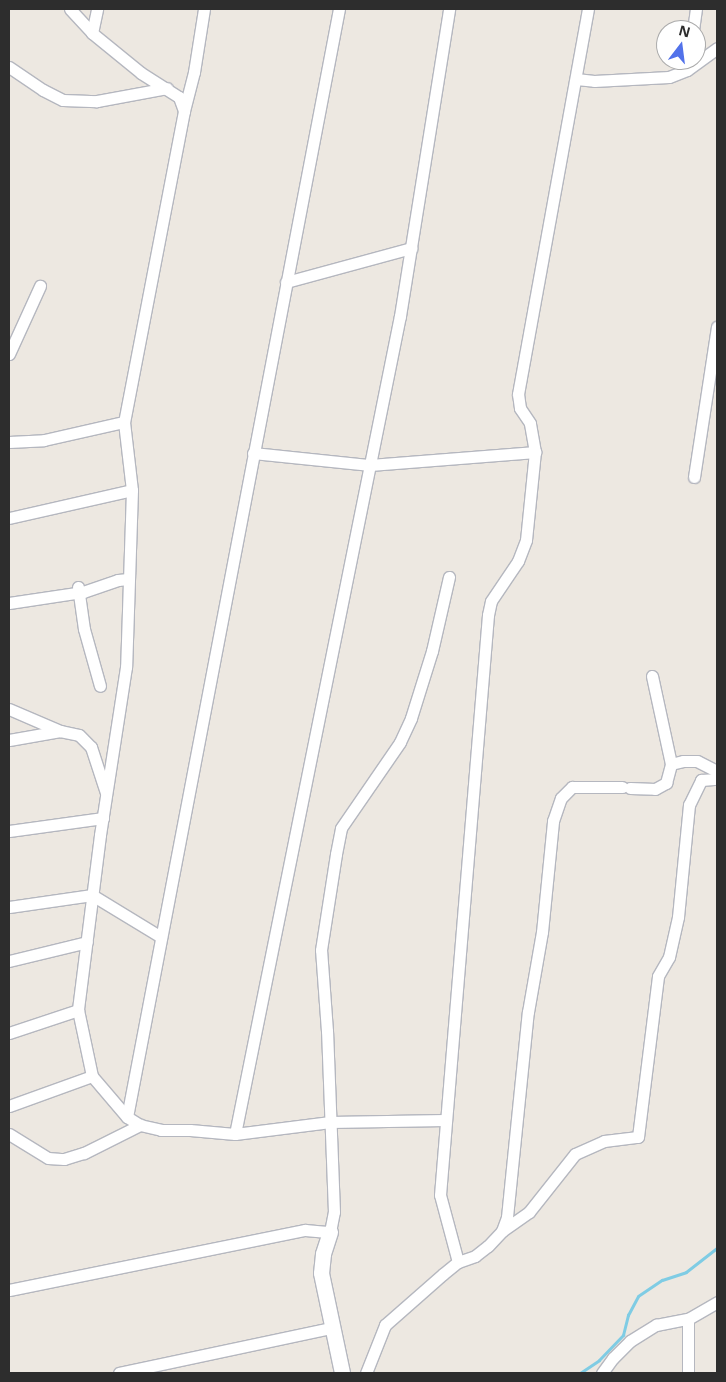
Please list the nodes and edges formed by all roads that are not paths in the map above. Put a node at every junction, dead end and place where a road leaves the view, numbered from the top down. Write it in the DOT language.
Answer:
graph roads {
  1 [pos="70,9"];
  2 [pos="98,9"];
  3 [pos="204,9"];
  4 [pos="339,9"];
  5 [pos="449,9"];
  6 [pos="588,9"];
  7 [pos="92,33"];
  8 [pos="717,48"];
  9 [pos="706,54"];
  10 [pos="9,67"];
  11 [pos="680,70"];
  12 [pos="576,79"];
  13 [pos="167,88"];
  14 [pos="184,111"];
  15 [pos="411,248"];
  16 [pos="286,282"];
  17 [pos="40,286"];
  18 [pos="717,327"];
  19 [pos="9,354"];
  20 [pos="124,422"];
  21 [pos="9,442"];
  22 [pos="535,452"];
  23 [pos="253,453"];
  24 [pos="370,464"];
  25 [pos="694,477"];
  26 [pos="132,490"];
  27 [pos="9,518"];
  28 [pos="449,577"];
  29 [pos="128,579"];
  30 [pos="78,589"];
  31 [pos="9,603"];
  32 [pos="652,676"];
  33 [pos="100,686"];
  34 [pos="9,709"];
  35 [pos="60,730"];
  36 [pos="9,740"];
  37 [pos="671,764"];
  38 [pos="717,771"];
  39 [pos="717,779"];
  40 [pos="106,794"];
  41 [pos="103,818"];
  42 [pos="9,831"];
  43 [pos="92,895"];
  44 [pos="9,907"];
  45 [pos="161,937"];
  46 [pos="87,942"];
  47 [pos="9,961"];
  48 [pos="78,1010"];
  49 [pos="9,1033"];
  50 [pos="92,1076"];
  51 [pos="9,1106"];
  52 [pos="127,1117"];
  53 [pos="445,1120"];
  54 [pos="330,1122"];
  55 [pos="140,1125"];
  56 [pos="9,1134"];
  57 [pos="234,1134"];
  58 [pos="502,1231"];
  59 [pos="330,1232"];
  60 [pos="458,1262"];
  61 [pos="9,1290"];
  62 [pos="717,1302"];
  63 [pos="688,1318"];
  64 [pos="332,1328"];
  65 [pos="119,1373"];
  66 [pos="342,1373"];
  67 [pos="366,1373"];
  68 [pos="602,1373"];
  69 [pos="688,1373"];
  1 -- 7 [label="street"];
  2 -- 7 [label="street"];
  3 -- 14 [label="street"];
  4 -- 16 [label="street"];
  5 -- 15 [label="street"];
  6 -- 12 [label="street"];
  7 -- 13 [label="street"];
  8 -- 9 [label="street"];
  10 -- 13 [label="street"];
  11 -- 12 [label="street"];
  12 -- 22 [label="street"];
  13 -- 14 [label="street"];
  14 -- 20 [label="street"];
  15 -- 16 [label="street"];
  15 -- 24 [label="street"];
  16 -- 23 [label="street"];
  17 -- 19 [label="street"];
  18 -- 25 [label="street"];
  20 -- 21 [label="street"];
  20 -- 26 [label="street"];
  22 -- 24 [label="street"];
  22 -- 53 [label="street"];
  23 -- 24 [label="street"];
  23 -- 45 [label="street"];
  24 -- 57 [label="street"];
  26 -- 27 [label="street"];
  26 -- 29 [label="street"];
  28 -- 54 [label="street"];
  29 -- 30 [label="street"];
  29 -- 40 [label="street"];
  30 -- 31 [label="street"];
  30 -- 33 [label="street"];
  32 -- 37 [label="street"];
  34 -- 35 [label="street"];
  35 -- 36 [label="street"];
  35 -- 40 [label="street"];
  37 -- 38 [label="street"];
  37 -- 58 [label="street"];
  39 -- 58 [label="street"];
  40 -- 41 [label="street"];
  41 -- 42 [label="street"];
  41 -- 43 [label="street"];
  43 -- 44 [label="street"];
  43 -- 45 [label="street"];
  43 -- 46 [label="street"];
  45 -- 52 [label="street"];
  46 -- 47 [label="street"];
  46 -- 48 [label="street"];
  48 -- 49 [label="street"];
  48 -- 50 [label="street"];
  50 -- 51 [label="street"];
  50 -- 52 [label="street"];
  52 -- 55 [label="street"];
  53 -- 54 [label="street"];
  53 -- 60 [label="street"];
  54 -- 57 [label="street"];
  54 -- 59 [label="street"];
  55 -- 56 [label="street"];
  55 -- 57 [label="street"];
  58 -- 60 [label="street"];
  59 -- 61 [label="street"];
  59 -- 64 [label="street"];
  60 -- 67 [label="street"];
  62 -- 63 [label="street"];
  63 -- 68 [label="street"];
  63 -- 69 [label="street"];
  64 -- 65 [label="street"];
  64 -- 66 [label="street"];
}
